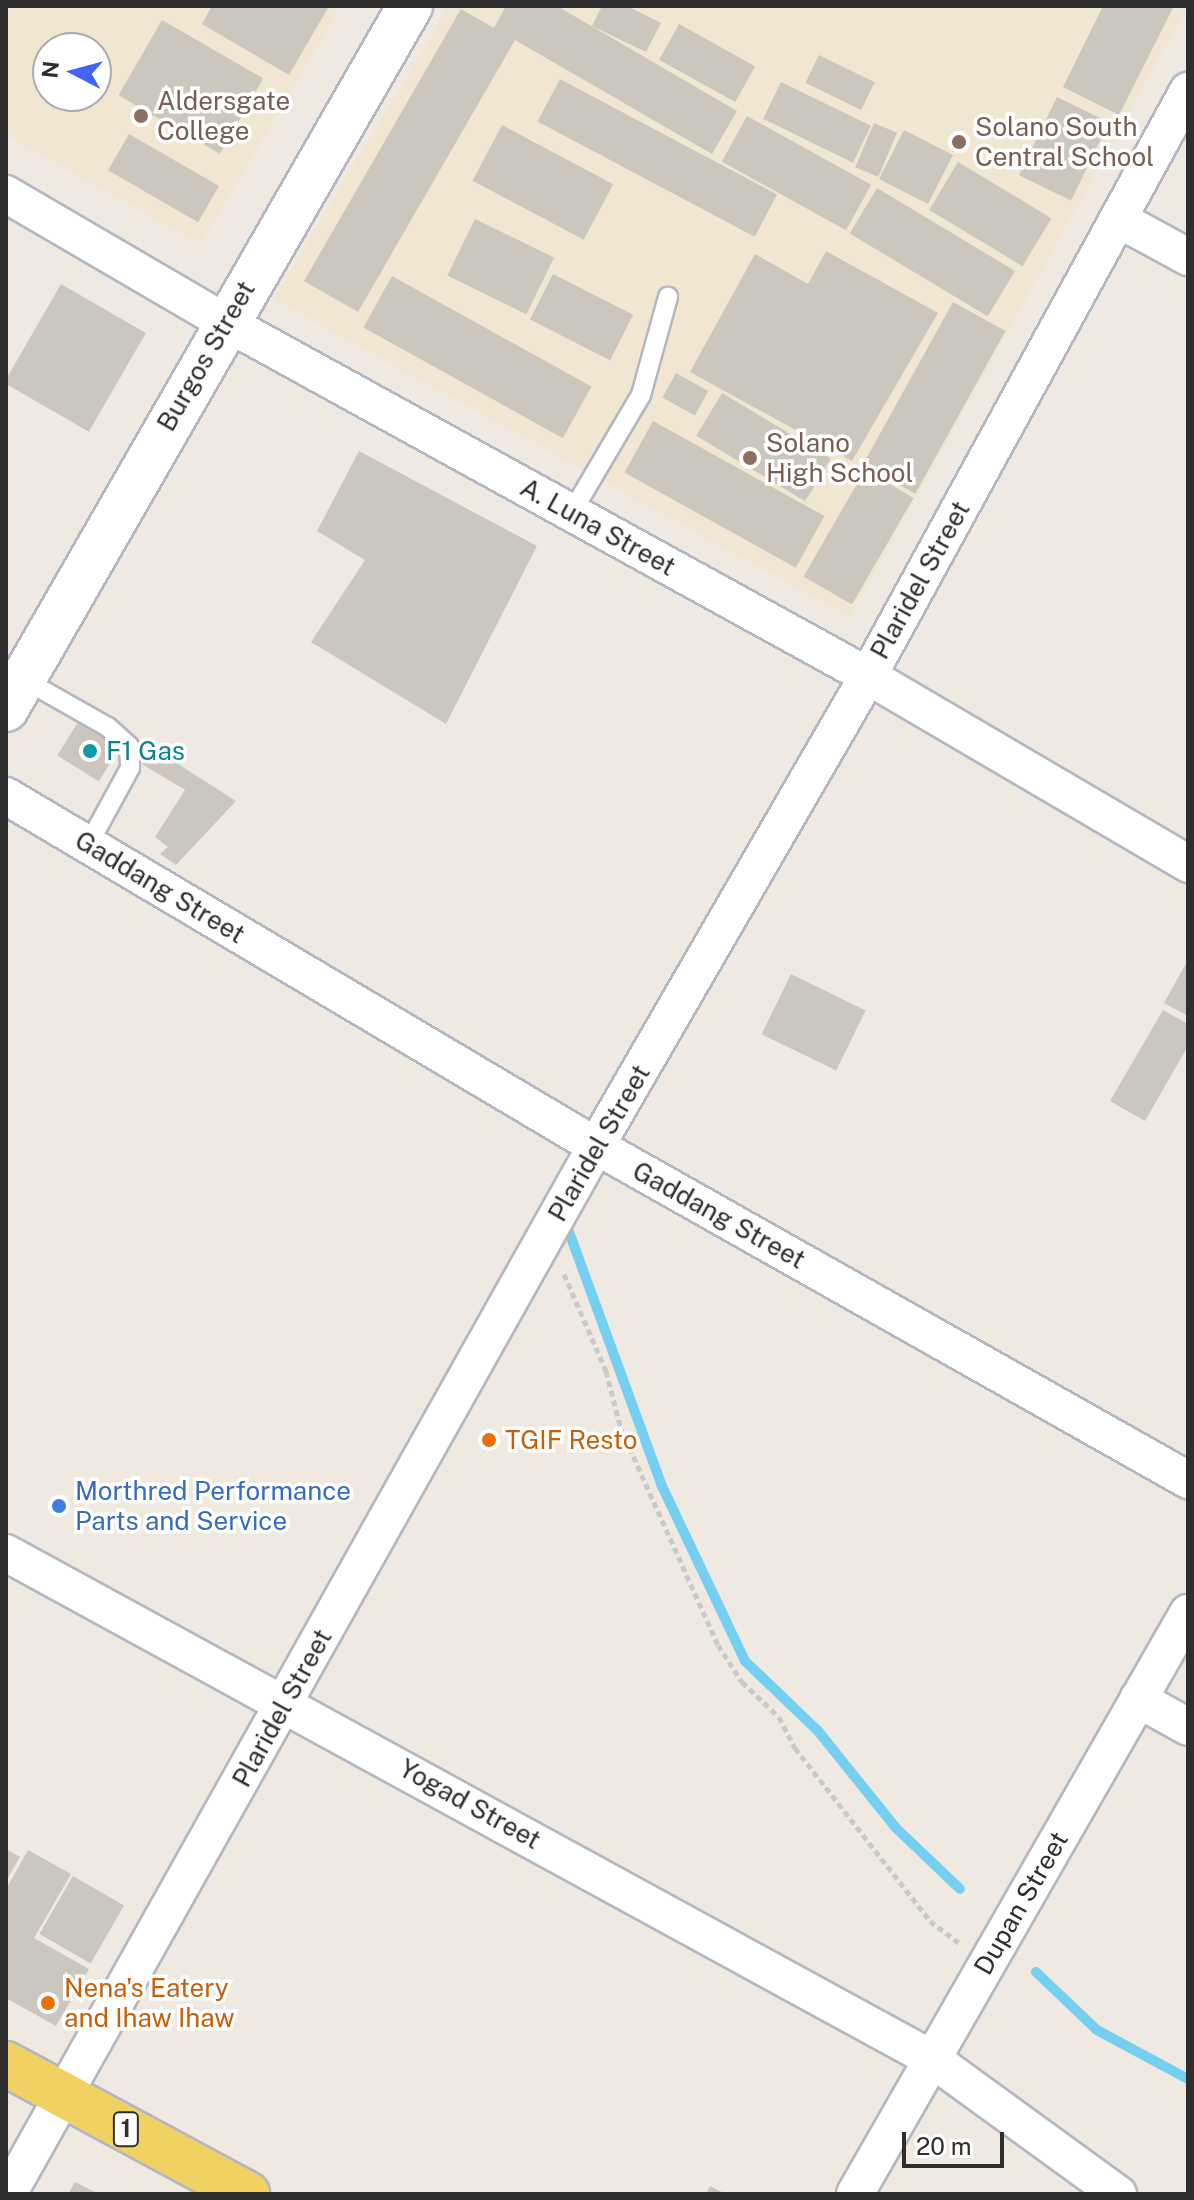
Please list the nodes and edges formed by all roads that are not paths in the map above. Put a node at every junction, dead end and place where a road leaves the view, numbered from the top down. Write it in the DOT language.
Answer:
graph roads {
  1 [pos="410,6"];
  2 [pos="1188,91"];
  3 [pos="6,194"];
  4 [pos="1118,219"];
  5 [pos="1188,257"];
  6 [pos="668,297"];
  7 [pos="225,322"];
  8 [pos="572,512"];
  9 [pos="868,676"];
  10 [pos="14,694"];
  11 [pos="6,796"];
  12 [pos="88,845"];
  13 [pos="1188,864"];
  14 [pos="596,1146"];
  15 [pos="1188,1480"];
  16 [pos="6,1553"];
  17 [pos="1188,1613"];
  18 [pos="1138,1699"];
  19 [pos="286,1702"];
  20 [pos="1188,1727"];
  21 [pos="932,2059"];
  22 [pos="6,2064"];
  23 [pos="66,2096"];
  24 [pos="8,2194"];
  25 [pos="247,2194"];
  26 [pos="855,2194"];
  27 [pos="1118,2194"];
  1 -- 7 [label="main road, Burgos Street"];
  2 -- 4 [label="street, Plaridel Street"];
  3 -- 7 [label="street, A. Luna Street"];
  4 -- 5 [label="street"];
  4 -- 9 [label="street, Plaridel Street"];
  6 -- 8 [label="lane"];
  7 -- 8 [label="street, A. Luna Street"];
  7 -- 10 [label="main road, Burgos Street"];
  8 -- 9 [label="street, A. Luna Street"];
  9 -- 13 [label="street, A. Luna Street"];
  9 -- 14 [label="street, Plaridel Street"];
  10 -- 12 [label="lane"];
  11 -- 12 [label="street, Gaddang Street"];
  12 -- 14 [label="street, Gaddang Street"];
  14 -- 15 [label="street, Gaddang Street"];
  14 -- 19 [label="street, Plaridel Street"];
  16 -- 19 [label="street, Yogad Street"];
  17 -- 18 [label="street, Dupan Street"];
  18 -- 20 [label="street"];
  18 -- 21 [label="street, Dupan Street"];
  19 -- 21 [label="street, Yogad Street"];
  19 -- 23 [label="street, Plaridel Street"];
  21 -- 26 [label="street, Dupan Street"];
  21 -- 27 [label="street, Yogad Street"];
  22 -- 23 [label="main road, 1"];
  23 -- 24 [label="street, Plaridel Street"];
  23 -- 25 [label="main road, 1"];
}
